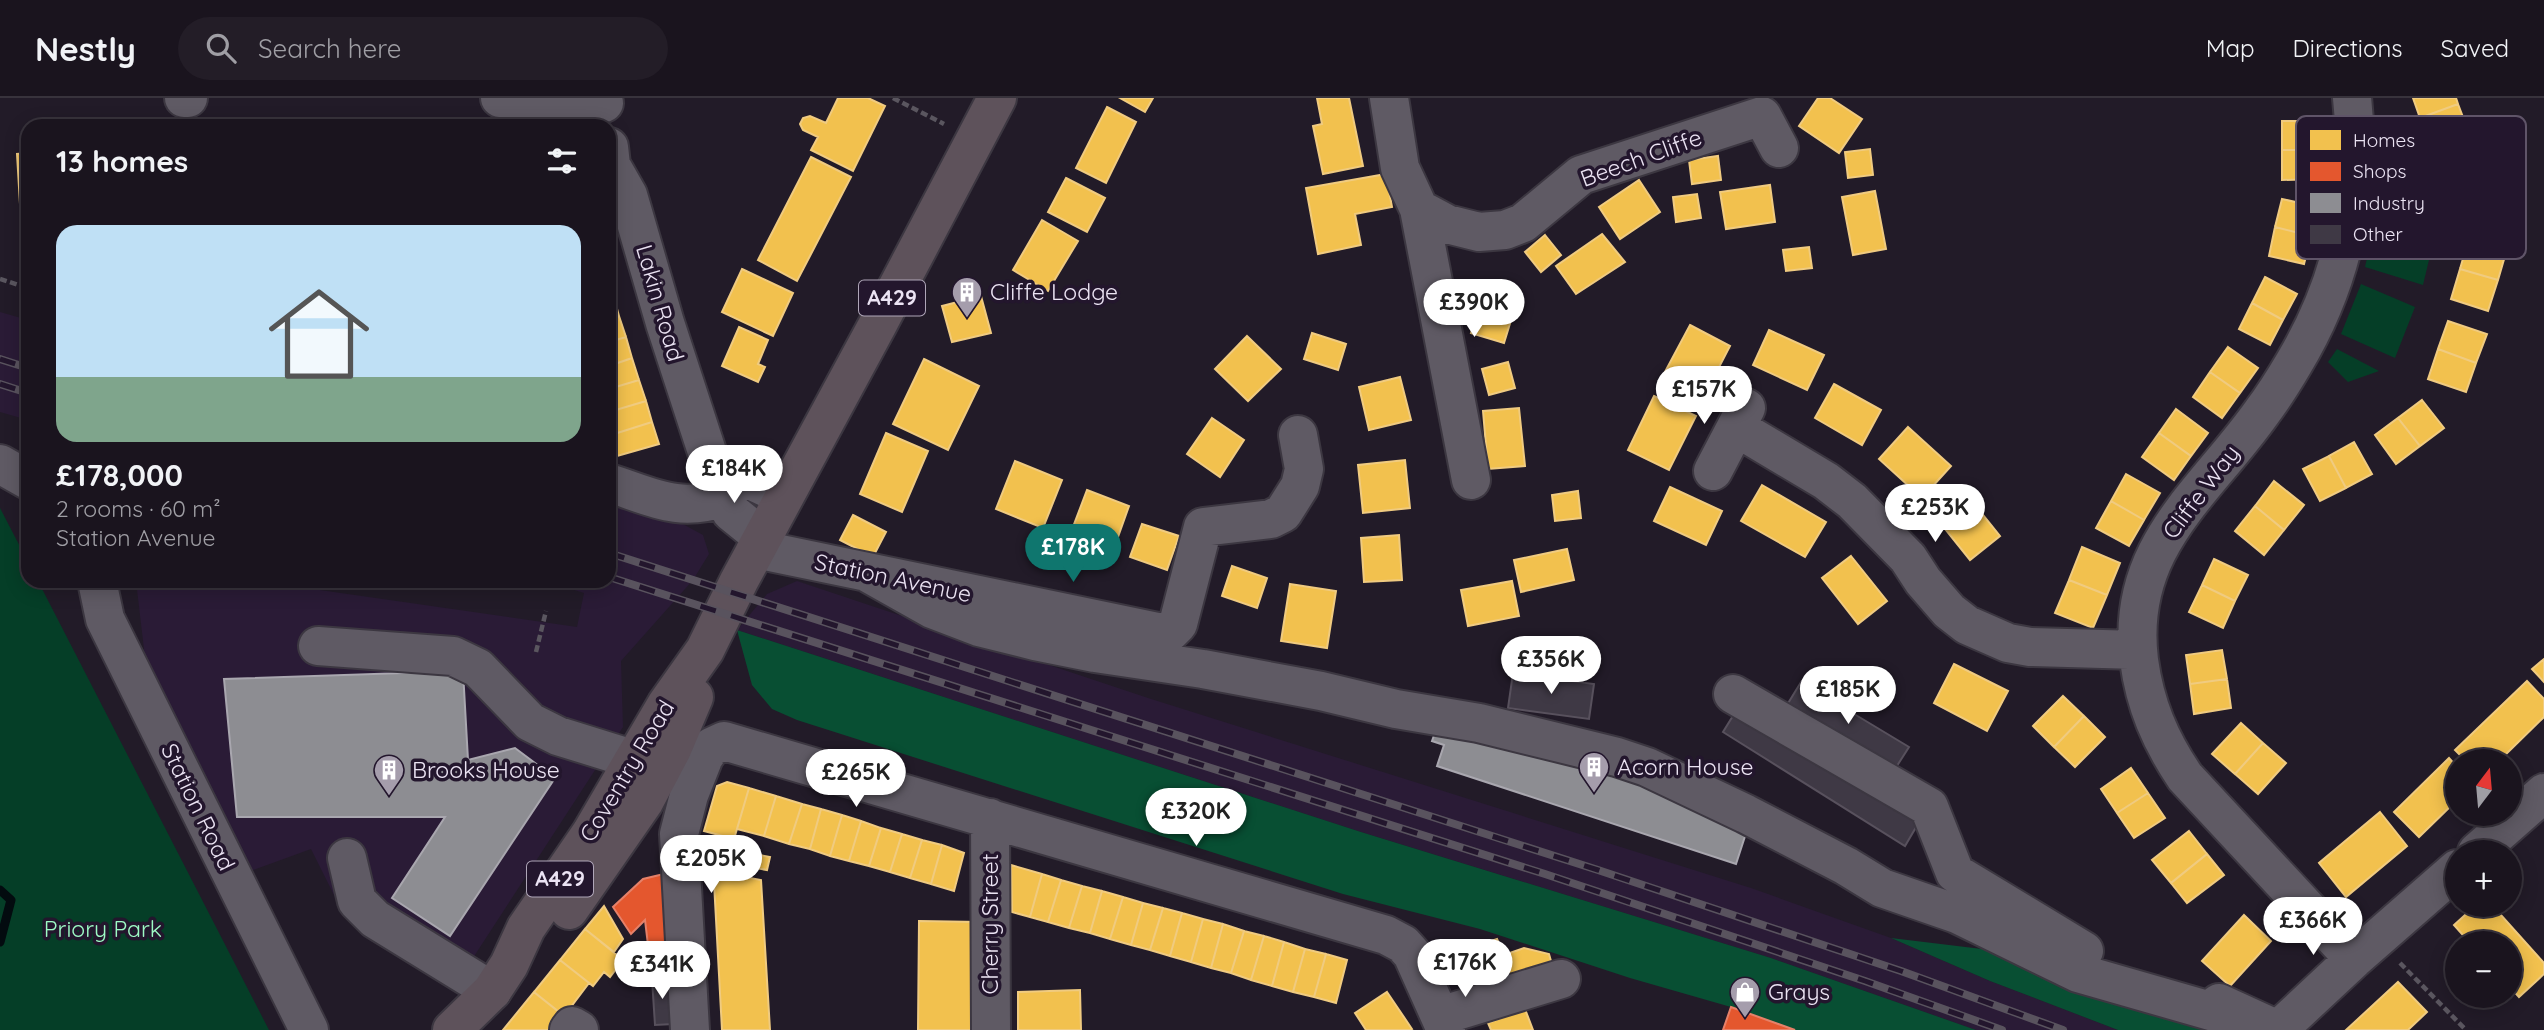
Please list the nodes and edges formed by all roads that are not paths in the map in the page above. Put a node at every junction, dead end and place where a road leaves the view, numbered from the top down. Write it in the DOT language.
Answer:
graph roads {
  1 [pos="500,98"];
  2 [pos="997,98"];
  3 [pos="1389,98"];
  4 [pos="2352,98"];
  5 [pos="605,109"];
  6 [pos="2354,116"];
  7 [pos="1779,148"];
  8 [pos="616,171"];
  9 [pos="1419,209"];
  10 [pos="2340,259"];
  11 [pos="1298,435"];
  12 [pos="710,461"];
  13 [pos="0,464"];
  14 [pos="1713,471"];
  15 [pos="21,476"];
  16 [pos="1471,480"];
  17 [pos="616,485"];
  18 [pos="784,496"];
  19 [pos="725,497"];
  20 [pos="759,543"];
  21 [pos="868,573"];
  22 [pos="98,588"];
  23 [pos="318,646"];
  24 [pos="705,650"];
  25 [pos="2138,650"];
  26 [pos="1733,694"];
  27 [pos="672,749"];
  28 [pos="633,760"];
  29 [pos="2544,793"];
  30 [pos="990,818"];
  31 [pos="2491,840"];
  32 [pos="347,858"];
  33 [pos="2445,880"];
  34 [pos="2366,949"];
  35 [pos="501,978"];
  36 [pos="1560,979"];
  37 [pos="2240,1014"];
  38 [pos="1443,1023"];
  39 [pos="309,1030"];
  40 [pos="452,1030"];
  41 [pos="569,1030"];
  42 [pos="579,1030"];
  43 [pos="690,1030"];
  44 [pos="990,1030"];
  45 [pos="2278,1030"];
  1 -- 5 [label="street"];
  2 -- 18 [label="main road, Coventry Road / A429"];
  3 -- 9 [label="street"];
  4 -- 6 [label="street, Cliffe Way"];
  7 -- 9 [label="street, Beech Cliffe"];
  8 -- 12 [label="street, Lakin Road"];
  9 -- 16 [label="street"];
  10 -- 25 [label="street, Cliffe Way"];
  11 -- 21 [label="street, Station Avenue"];
  12 -- 18 [label="street"];
  12 -- 19 [label="street, Lakin Road"];
  13 -- 15 [label="street"];
  14 -- 25 [label="street"];
  17 -- 19 [label="street"];
  18 -- 20 [label="main road, Coventry Road / A429"];
  19 -- 20 [label="street, Lakin Road"];
  20 -- 21 [label="street, Station Avenue"];
  20 -- 24 [label="main road, Coventry Road / A429"];
  21 -- 37 [label="street"];
  22 -- 39 [label="street, Station Road"];
  23 -- 28 [label="street"];
  24 -- 27 [label="main road, Coventry Road / A429"];
  24 -- 28 [label="main road, Coventry Road / A429"];
  25 -- 34 [label="street, Cliffe Way"];
  26 -- 37 [label="street"];
  27 -- 28 [label="street"];
  27 -- 35 [label="main road, Coventry Road / A429"];
  28 -- 35 [label="main road, Coventry Road / A429"];
  29 -- 31 [label="street"];
  30 -- 38 [label="street"];
  30 -- 43 [label="street"];
  30 -- 44 [label="street, Cherry Street"];
  32 -- 35 [label="street"];
  33 -- 34 [label="street"];
  34 -- 45 [label="street"];
  35 -- 40 [label="main road, Coventry Road / A429"];
  36 -- 38 [label="street"];
  37 -- 45 [label="street"];
  41 -- 42 [label="street"];
}
